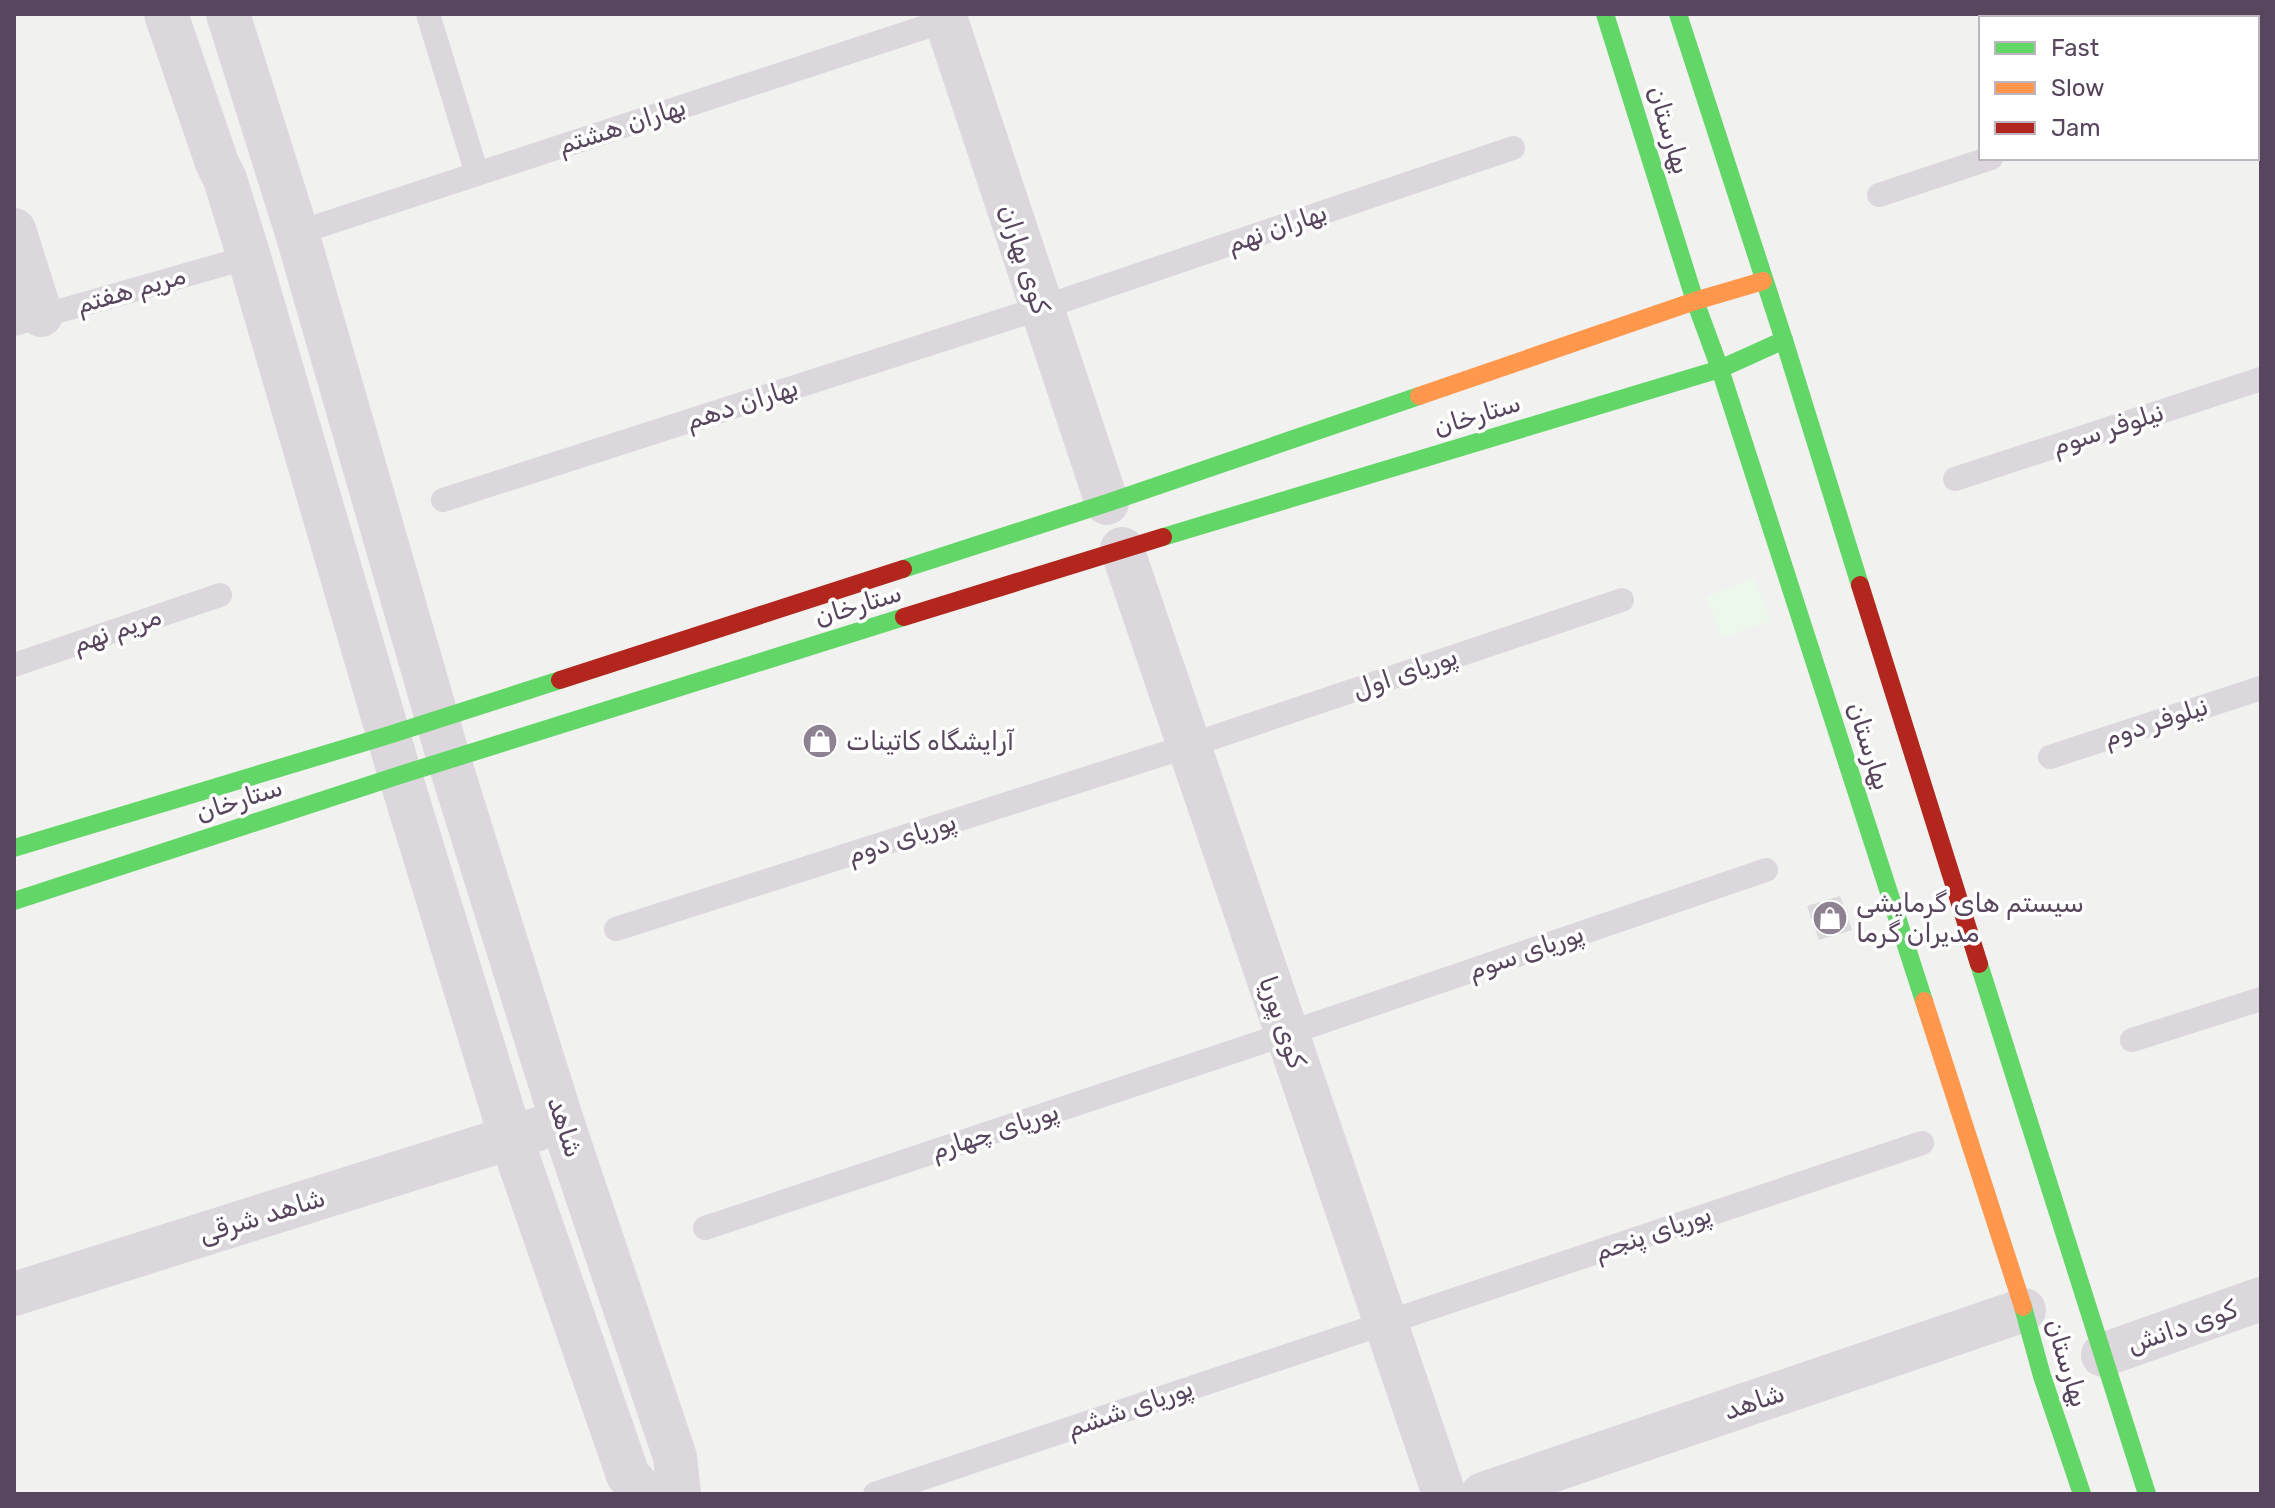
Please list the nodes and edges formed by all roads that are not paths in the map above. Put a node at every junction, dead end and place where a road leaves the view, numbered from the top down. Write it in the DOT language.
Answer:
graph roads {
  1 [pos="166,14"];
  2 [pos="228,14"];
  3 [pos="428,14"];
  4 [pos="1605,14"];
  5 [pos="1678,14"];
  6 [pos="952,16"];
  7 [pos="1513,148"];
  8 [pos="273,150"];
  9 [pos="1985,160"];
  10 [pos="477,174"];
  11 [pos="225,179"];
  12 [pos="1879,195"];
  13 [pos="14,230"];
  14 [pos="297,233"];
  15 [pos="249,257"];
  16 [pos="1763,281"];
  17 [pos="1695,301"];
  18 [pos="1041,308"];
  19 [pos="27,320"];
  20 [pos="1784,340"];
  21 [pos="1720,369"];
  22 [pos="2261,379"];
  23 [pos="1955,479"];
  24 [pos="443,500"];
  25 [pos="1107,503"];
  26 [pos="1122,549"];
  27 [pos="220,595"];
  28 [pos="1622,600"];
  29 [pos="14,665"];
  30 [pos="2261,688"];
  31 [pos="444,740"];
  32 [pos="1188,746"];
  33 [pos="394,755"];
  34 [pos="2050,757"];
  35 [pos="14,848"];
  36 [pos="1766,870"];
  37 [pos="14,901"];
  38 [pos="616,929"];
  39 [pos="2261,999"];
  40 [pos="1286,1034"];
  41 [pos="2132,1040"];
  42 [pos="562,1121"];
  43 [pos="511,1138"];
  44 [pos="1922,1143"];
  45 [pos="705,1228"];
  46 [pos="14,1294"];
  47 [pos="2261,1299"];
  48 [pos="2031,1309"];
  49 [pos="1385,1322"];
  50 [pos="2095,1358"];
  51 [pos="644,1494"];
  52 [pos="679,1494"];
  53 [pos="875,1494"];
  54 [pos="1444,1494"];
  55 [pos="1483,1494"];
  56 [pos="2082,1494"];
  57 [pos="2147,1494"];
  1 -- 11 [label="street, شاهد"];
  2 -- 8 [label="street, شاهد"];
  3 -- 10 [label="lane"];
  4 -- 17 [label="street, بهارستان"];
  5 -- 16 [label="street, بهارستان"];
  6 -- 10 [label="lane, بهاران هشتم"];
  6 -- 18 [label="street, کوی بهاران"];
  7 -- 18 [label="lane, بهاران نهم"];
  8 -- 11 [label="street"];
  8 -- 14 [label="street, شاهد"];
  9 -- 12 [label="lane"];
  10 -- 14 [label="lane, بهاران هشتم"];
  11 -- 15 [label="street, شاهد"];
  13 -- 19 [label="street"];
  14 -- 31 [label="street, شاهد"];
  15 -- 19 [label="lane, مریم هفتم"];
  15 -- 33 [label="street, شاهد"];
  16 -- 17 [label="street, ستارخان"];
  16 -- 20 [label="street, بهارستان"];
  17 -- 21 [label="street, بهارستان"];
  17 -- 25 [label="street, ستارخان"];
  18 -- 24 [label="lane, بهاران دهم"];
  18 -- 25 [label="street, کوی بهاران"];
  20 -- 21 [label="street, ستارخان"];
  20 -- 50 [label="street, بهارستان"];
  21 -- 26 [label="street, ستارخان"];
  21 -- 48 [label="street, بهارستان"];
  22 -- 23 [label="lane, نیلوفر سوم"];
  25 -- 31 [label="street, ستارخان"];
  26 -- 31 [label="street, ستارخان"];
  26 -- 32 [label="street, کوی پوریا"];
  27 -- 29 [label="lane, مریم نهم"];
  28 -- 32 [label="lane, پوریای اول"];
  30 -- 34 [label="lane, نیلوفر دوم"];
  31 -- 33 [label="street, ستارخان"];
  31 -- 33 [label="street, ستارخان"];
  31 -- 42 [label="street, شاهد"];
  32 -- 38 [label="lane, پوریای دوم"];
  32 -- 40 [label="street, کوی پوریا"];
  33 -- 35 [label="street, ستارخان"];
  33 -- 37 [label="street, ستارخان"];
  33 -- 43 [label="street, شاهد"];
  36 -- 40 [label="lane, پوریای سوم"];
  39 -- 41 [label="lane"];
  40 -- 45 [label="lane, پوریای چهارم"];
  40 -- 49 [label="street, کوی پوریا"];
  42 -- 43 [label="street, شاهد شرقی"];
  42 -- 52 [label="street, شاهد"];
  43 -- 46 [label="street, شاهد شرقی"];
  43 -- 51 [label="street, شاهد"];
  44 -- 49 [label="lane, پوریای پنجم"];
  47 -- 50 [label="street, کوی دانش"];
  48 -- 55 [label="street, شاهد"];
  48 -- 56 [label="street, بهارستان"];
  49 -- 53 [label="lane, پوریای ششم"];
  49 -- 54 [label="street, کوی پوریا"];
  50 -- 57 [label="street, بهارستان"];
}
